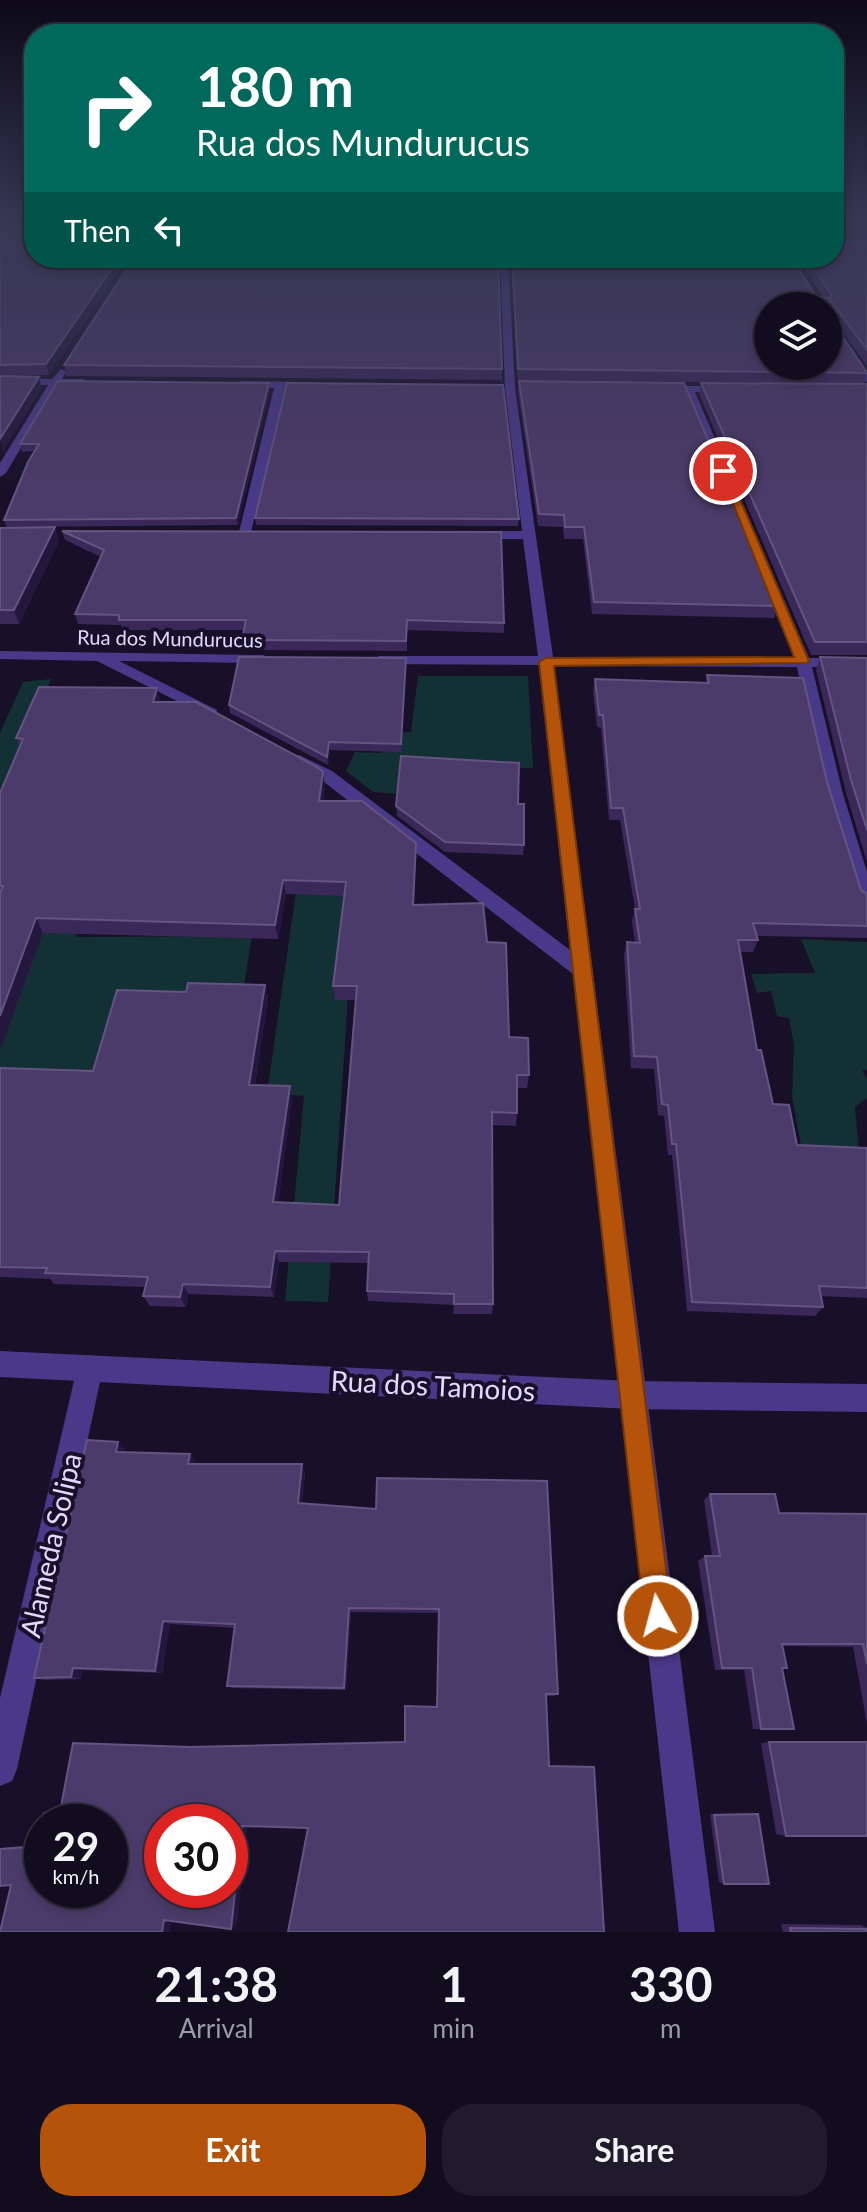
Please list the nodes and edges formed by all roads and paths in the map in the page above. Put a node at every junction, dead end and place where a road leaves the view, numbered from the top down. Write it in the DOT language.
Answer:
graph roads {
  1 [pos="506,312"];
  2 [pos="842,339"];
  3 [pos="70,357"];
  4 [pos="867,379"];
  5 [pos="0,381"];
  6 [pos="54,382"];
  7 [pos="99,382"];
  8 [pos="235,384"];
  9 [pos="280,385"];
  10 [pos="326,385"];
  11 [pos="495,388"];
  12 [pos="510,388"];
  13 [pos="525,388"];
  14 [pos="644,389"];
  15 [pos="688,389"];
  16 [pos="733,389"];
  17 [pos="0,473"];
  18 [pos="230,532"];
  19 [pos="245,532"];
  20 [pos="261,532"];
  21 [pos="466,534"];
  22 [pos="529,535"];
  23 [pos="0,655"];
  24 [pos="100,657"];
  25 [pos="275,659"];
  26 [pos="355,660"];
  27 [pos="803,661"];
  28 [pos="546,662"];
  29 [pos="867,663"];
  30 [pos="228,722"];
  31 [pos="285,751"];
  32 [pos="867,902"];
  33 [pos="582,970"];
  34 [pos="0,1364"];
  35 [pos="90,1368"];
  36 [pos="631,1395"];
  37 [pos="867,1398"];
  38 [pos="0,1769"];
  39 [pos="697,1932"];
  1 -- 12 [label="street"];
  2 -- 4 [label="street"];
  3 -- 6 [label="street"];
  5 -- 6 [label="street"];
  6 -- 7 [label="street"];
  6 -- 17 [label="street"];
  8 -- 9 [label="street"];
  9 -- 10 [label="street"];
  9 -- 19 [label="street"];
  11 -- 12 [label="street"];
  12 -- 13 [label="street"];
  12 -- 22 [label="street"];
  14 -- 15 [label="street"];
  15 -- 16 [label="street"];
  15 -- 27 [label="street"];
  18 -- 19 [label="street"];
  19 -- 20 [label="street"];
  21 -- 22 [label="street"];
  22 -- 28 [label="street"];
  23 -- 24 [label="street, Rua dos Mundurucus"];
  24 -- 25 [label="street, Rua dos Mundurucus"];
  24 -- 30 [label="street"];
  26 -- 28 [label="street"];
  27 -- 28 [label="street"];
  27 -- 29 [label="street"];
  27 -- 32 [label="street"];
  28 -- 33 [label="street"];
  31 -- 33 [label="street"];
  33 -- 36 [label="street"];
  34 -- 35 [label="street, Rua dos Tamoios"];
  35 -- 36 [label="street, Rua dos Tamoios"];
  35 -- 38 [label="street, Alameda Solipa"];
  36 -- 37 [label="street, Rua dos Tamoios"];
  36 -- 39 [label="street"];
}
